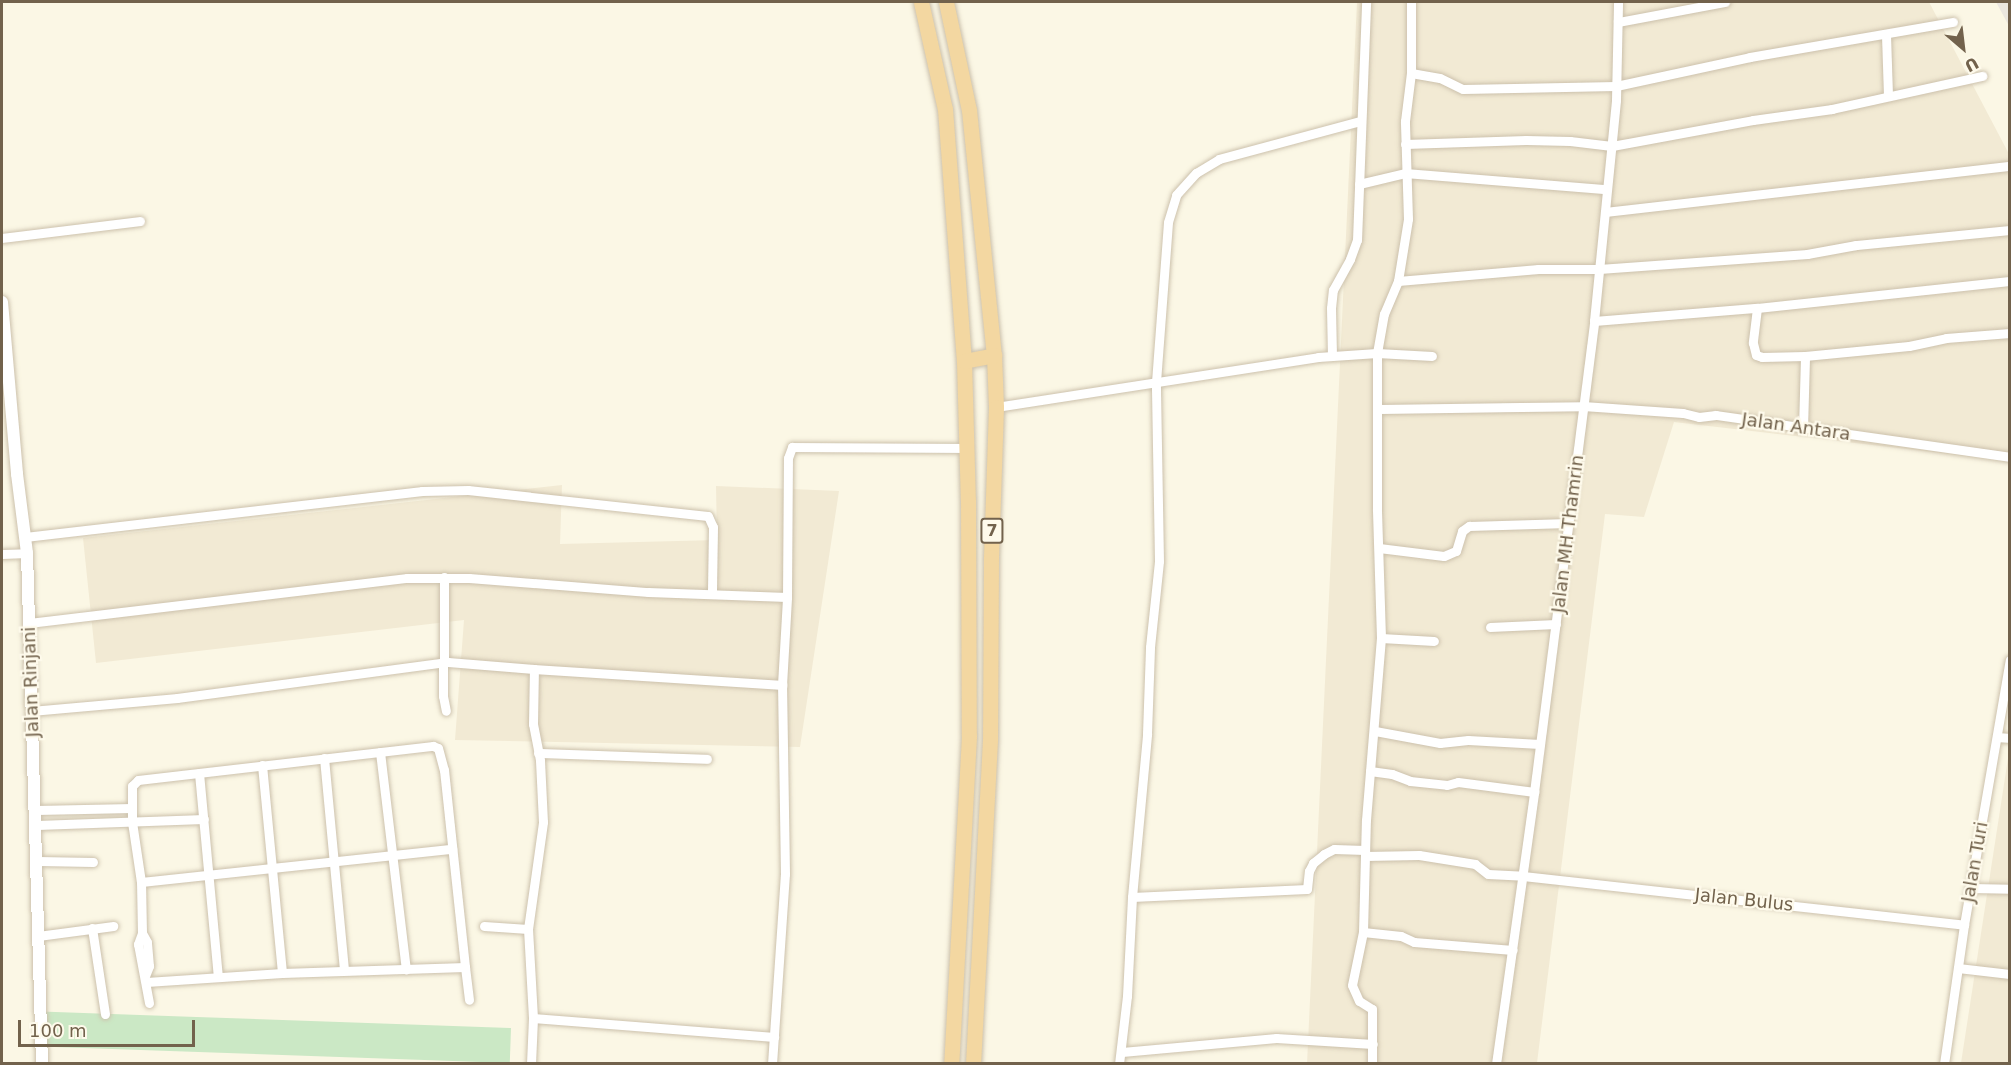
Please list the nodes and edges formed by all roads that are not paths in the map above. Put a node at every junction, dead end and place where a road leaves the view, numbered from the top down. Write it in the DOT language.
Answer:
graph roads {
  1 [pos="921,2"];
  2 [pos="946,2"];
  3 [pos="1366,2"];
  4 [pos="1411,2"];
  5 [pos="1618,2"];
  6 [pos="1725,2"];
  7 [pos="1618,22"];
  8 [pos="1953,22"];
  9 [pos="1886,34"];
  10 [pos="1411,73"];
  11 [pos="1982,76"];
  12 [pos="1616,86"];
  13 [pos="1888,95"];
  14 [pos="1360,121"];
  15 [pos="1405,144"];
  16 [pos="1612,146"];
  17 [pos="2010,166"];
  18 [pos="1406,173"];
  19 [pos="1359,184"];
  20 [pos="1606,189"];
  21 [pos="1605,212"];
  22 [pos="979,214"];
  23 [pos="955,215"];
  24 [pos="140,221"];
  25 [pos="2010,230"];
  26 [pos="2,238"];
  27 [pos="1599,269"];
  28 [pos="1398,281"];
  29 [pos="2010,281"];
  30 [pos="2,302"];
  31 [pos="1757,308"];
  32 [pos="1594,321"];
  33 [pos="2010,333"];
  34 [pos="1377,353"];
  35 [pos="994,355"];
  36 [pos="1332,356"];
  37 [pos="1432,356"];
  38 [pos="1805,356"];
  39 [pos="964,361"];
  40 [pos="1156,382"];
  41 [pos="1583,406"];
  42 [pos="996,407"];
  43 [pos="1379,409"];
  44 [pos="1803,429"];
  45 [pos="967,448"];
  46 [pos="2010,457"];
  47 [pos="994,498"];
  48 [pos="968,500"];
  49 [pos="1568,523"];
  50 [pos="25,537"];
  51 [pos="1379,548"];
  52 [pos="27,552"];
  53 [pos="2,554"];
  54 [pos="444,578"];
  55 [pos="712,594"];
  56 [pos="787,597"];
  57 [pos="29,623"];
  58 [pos="1556,624"];
  59 [pos="1490,627"];
  60 [pos="1381,638"];
  61 [pos="1434,641"];
  62 [pos="2010,660"];
  63 [pos="444,662"];
  64 [pos="534,669"];
  65 [pos="783,685"];
  66 [pos="31,711"];
  67 [pos="446,711"];
  68 [pos="1375,731"];
  69 [pos="1996,736"];
  70 [pos="2010,738"];
  71 [pos="1540,744"];
  72 [pos="381,752"];
  73 [pos="538,753"];
  74 [pos="324,758"];
  75 [pos="707,759"];
  76 [pos="262,765"];
  77 [pos="1370,771"];
  78 [pos="199,772"];
  79 [pos="1534,792"];
  80 [pos="132,808"];
  81 [pos="36,810"];
  82 [pos="204,819"];
  83 [pos="132,822"];
  84 [pos="37,825"];
  85 [pos="452,849"];
  86 [pos="1365,853"];
  87 [pos="393,857"];
  88 [pos="38,861"];
  89 [pos="93,862"];
  90 [pos="334,863"];
  91 [pos="272,869"];
  92 [pos="209,875"];
  93 [pos="1523,876"];
  94 [pos="141,882"];
  95 [pos="1971,888"];
  96 [pos="2010,889"];
  97 [pos="1132,897"];
  98 [pos="1964,925"];
  99 [pos="113,926"];
  100 [pos="484,926"];
  101 [pos="92,928"];
  102 [pos="528,929"];
  103 [pos="1364,932"];
  104 [pos="38,936"];
  105 [pos="958,941"];
  106 [pos="980,941"];
  107 [pos="1513,950"];
  108 [pos="465,967"];
  109 [pos="1958,968"];
  110 [pos="406,969"];
  111 [pos="344,970"];
  112 [pos="282,973"];
  113 [pos="2010,974"];
  114 [pos="218,976"];
  115 [pos="146,979"];
  116 [pos="468,1000"];
  117 [pos="149,1003"];
  118 [pos="105,1014"];
  119 [pos="533,1018"];
  120 [pos="774,1037"];
  121 [pos="1373,1044"];
  122 [pos="1122,1052"];
  123 [pos="42,1064"];
  124 [pos="531,1064"];
  125 [pos="772,1064"];
  126 [pos="951,1064"];
  127 [pos="973,1064"];
  128 [pos="1119,1064"];
  129 [pos="1372,1064"];
  130 [pos="1496,1064"];
  131 [pos="1944,1064"];
  1 -- 23 [label="highway, 7"];
  2 -- 22 [label="highway, 7"];
  3 -- 14 [label="street"];
  4 -- 10 [label="street"];
  5 -- 7 [label="street, Jalan MH Thamrin"];
  6 -- 7 [label="street"];
  7 -- 12 [label="street, Jalan MH Thamrin"];
  8 -- 9 [label="street"];
  9 -- 12 [label="street"];
  9 -- 13 [label="street"];
  10 -- 12 [label="street"];
  10 -- 15 [label="street"];
  11 -- 13 [label="street"];
  12 -- 16 [label="street, Jalan MH Thamrin"];
  13 -- 16 [label="street"];
  14 -- 19 [label="street"];
  14 -- 40 [label="street"];
  15 -- 16 [label="street"];
  15 -- 18 [label="street"];
  16 -- 20 [label="street, Jalan MH Thamrin"];
  17 -- 21 [label="street"];
  18 -- 19 [label="street"];
  18 -- 20 [label="street"];
  18 -- 28 [label="street"];
  19 -- 36 [label="street"];
  20 -- 21 [label="street, Jalan MH Thamrin"];
  21 -- 27 [label="street, Jalan MH Thamrin"];
  22 -- 23 [label="highway"];
  22 -- 35 [label="highway, 7"];
  23 -- 39 [label="highway, 7"];
  24 -- 26 [label="street"];
  25 -- 27 [label="street"];
  27 -- 28 [label="street"];
  27 -- 32 [label="street, Jalan MH Thamrin"];
  28 -- 34 [label="street"];
  29 -- 31 [label="street"];
  30 -- 50 [label="street, Jalan Rinjani"];
  31 -- 32 [label="street"];
  31 -- 38 [label="street"];
  32 -- 41 [label="street, Jalan MH Thamrin"];
  33 -- 38 [label="street"];
  34 -- 36 [label="street"];
  34 -- 37 [label="street"];
  34 -- 43 [label="street"];
  35 -- 39 [label="highway"];
  35 -- 42 [label="highway, 7"];
  36 -- 40 [label="street"];
  38 -- 44 [label="street"];
  39 -- 45 [label="highway, 7"];
  40 -- 42 [label="street"];
  40 -- 97 [label="street"];
  41 -- 43 [label="street, Jalan Antara"];
  41 -- 44 [label="street, Jalan Antara"];
  41 -- 49 [label="street, Jalan MH Thamrin"];
  42 -- 47 [label="highway, 7"];
  43 -- 51 [label="street"];
  44 -- 46 [label="street, Jalan Antara"];
  45 -- 48 [label="highway, 7"];
  45 -- 56 [label="street"];
  47 -- 48 [label="highway"];
  47 -- 106 [label="highway, 7"];
  48 -- 105 [label="highway, 7"];
  49 -- 51 [label="street"];
  49 -- 58 [label="street, Jalan MH Thamrin"];
  50 -- 52 [label="street, Jalan Rinjani"];
  50 -- 55 [label="street"];
  51 -- 60 [label="street"];
  52 -- 53 [label="street"];
  52 -- 57 [label="street, Jalan Rinjani"];
  54 -- 55 [label="street"];
  54 -- 57 [label="street"];
  54 -- 63 [label="street"];
  55 -- 56 [label="street"];
  56 -- 65 [label="street"];
  57 -- 66 [label="street, Jalan Rinjani"];
  58 -- 59 [label="street"];
  58 -- 71 [label="street, Jalan MH Thamrin"];
  60 -- 61 [label="street"];
  60 -- 68 [label="street"];
  62 -- 69 [label="street, Jalan Turi"];
  63 -- 64 [label="street"];
  63 -- 66 [label="street"];
  63 -- 67 [label="street"];
  64 -- 65 [label="street"];
  64 -- 73 [label="street"];
  65 -- 120 [label="street"];
  66 -- 81 [label="street, Jalan Rinjani"];
  68 -- 71 [label="street"];
  68 -- 77 [label="street"];
  69 -- 70 [label="street"];
  69 -- 95 [label="street, Jalan Turi"];
  71 -- 79 [label="street, Jalan MH Thamrin"];
  72 -- 74 [label="street"];
  72 -- 85 [label="street"];
  72 -- 87 [label="street"];
  73 -- 75 [label="street"];
  73 -- 102 [label="street"];
  74 -- 76 [label="street"];
  74 -- 90 [label="street"];
  76 -- 78 [label="street"];
  76 -- 91 [label="street"];
  77 -- 79 [label="street"];
  77 -- 86 [label="street"];
  78 -- 80 [label="street"];
  78 -- 82 [label="street"];
  79 -- 93 [label="street, Jalan MH Thamrin"];
  80 -- 81 [label="street"];
  80 -- 83 [label="street"];
  81 -- 84 [label="street, Jalan Rinjani"];
  82 -- 83 [label="street"];
  82 -- 92 [label="street"];
  83 -- 84 [label="street"];
  83 -- 94 [label="street"];
  84 -- 88 [label="street, Jalan Rinjani"];
  85 -- 87 [label="street"];
  85 -- 108 [label="street"];
  86 -- 93 [label="street, Jalan Bulus"];
  86 -- 97 [label="street, Jalan Bulus"];
  86 -- 103 [label="street"];
  87 -- 90 [label="street"];
  87 -- 110 [label="street"];
  88 -- 89 [label="street"];
  88 -- 104 [label="street, Jalan Rinjani"];
  90 -- 91 [label="street"];
  90 -- 111 [label="street"];
  91 -- 92 [label="street"];
  91 -- 112 [label="street"];
  92 -- 94 [label="street"];
  92 -- 114 [label="street"];
  93 -- 98 [label="street, Jalan Bulus"];
  93 -- 107 [label="street, Jalan MH Thamrin"];
  94 -- 115 [label="street"];
  95 -- 96 [label="street"];
  95 -- 98 [label="street, Jalan Turi"];
  97 -- 122 [label="street"];
  98 -- 109 [label="street, Jalan Turi"];
  99 -- 101 [label="street"];
  100 -- 102 [label="street"];
  101 -- 104 [label="street"];
  101 -- 118 [label="street"];
  102 -- 119 [label="street"];
  103 -- 107 [label="street"];
  103 -- 121 [label="street"];
  104 -- 123 [label="street, Jalan Rinjani"];
  105 -- 106 [label="highway"];
  105 -- 126 [label="highway, 7"];
  106 -- 127 [label="highway, 7"];
  107 -- 130 [label="street, Jalan MH Thamrin"];
  108 -- 110 [label="street"];
  108 -- 116 [label="street"];
  109 -- 113 [label="street"];
  109 -- 131 [label="street, Jalan Turi"];
  110 -- 111 [label="street"];
  111 -- 112 [label="street"];
  112 -- 114 [label="street"];
  114 -- 115 [label="street"];
  115 -- 117 [label="street"];
  119 -- 120 [label="street"];
  119 -- 124 [label="street"];
  120 -- 125 [label="street"];
  121 -- 122 [label="street"];
  121 -- 129 [label="street"];
  122 -- 128 [label="street"];
}
